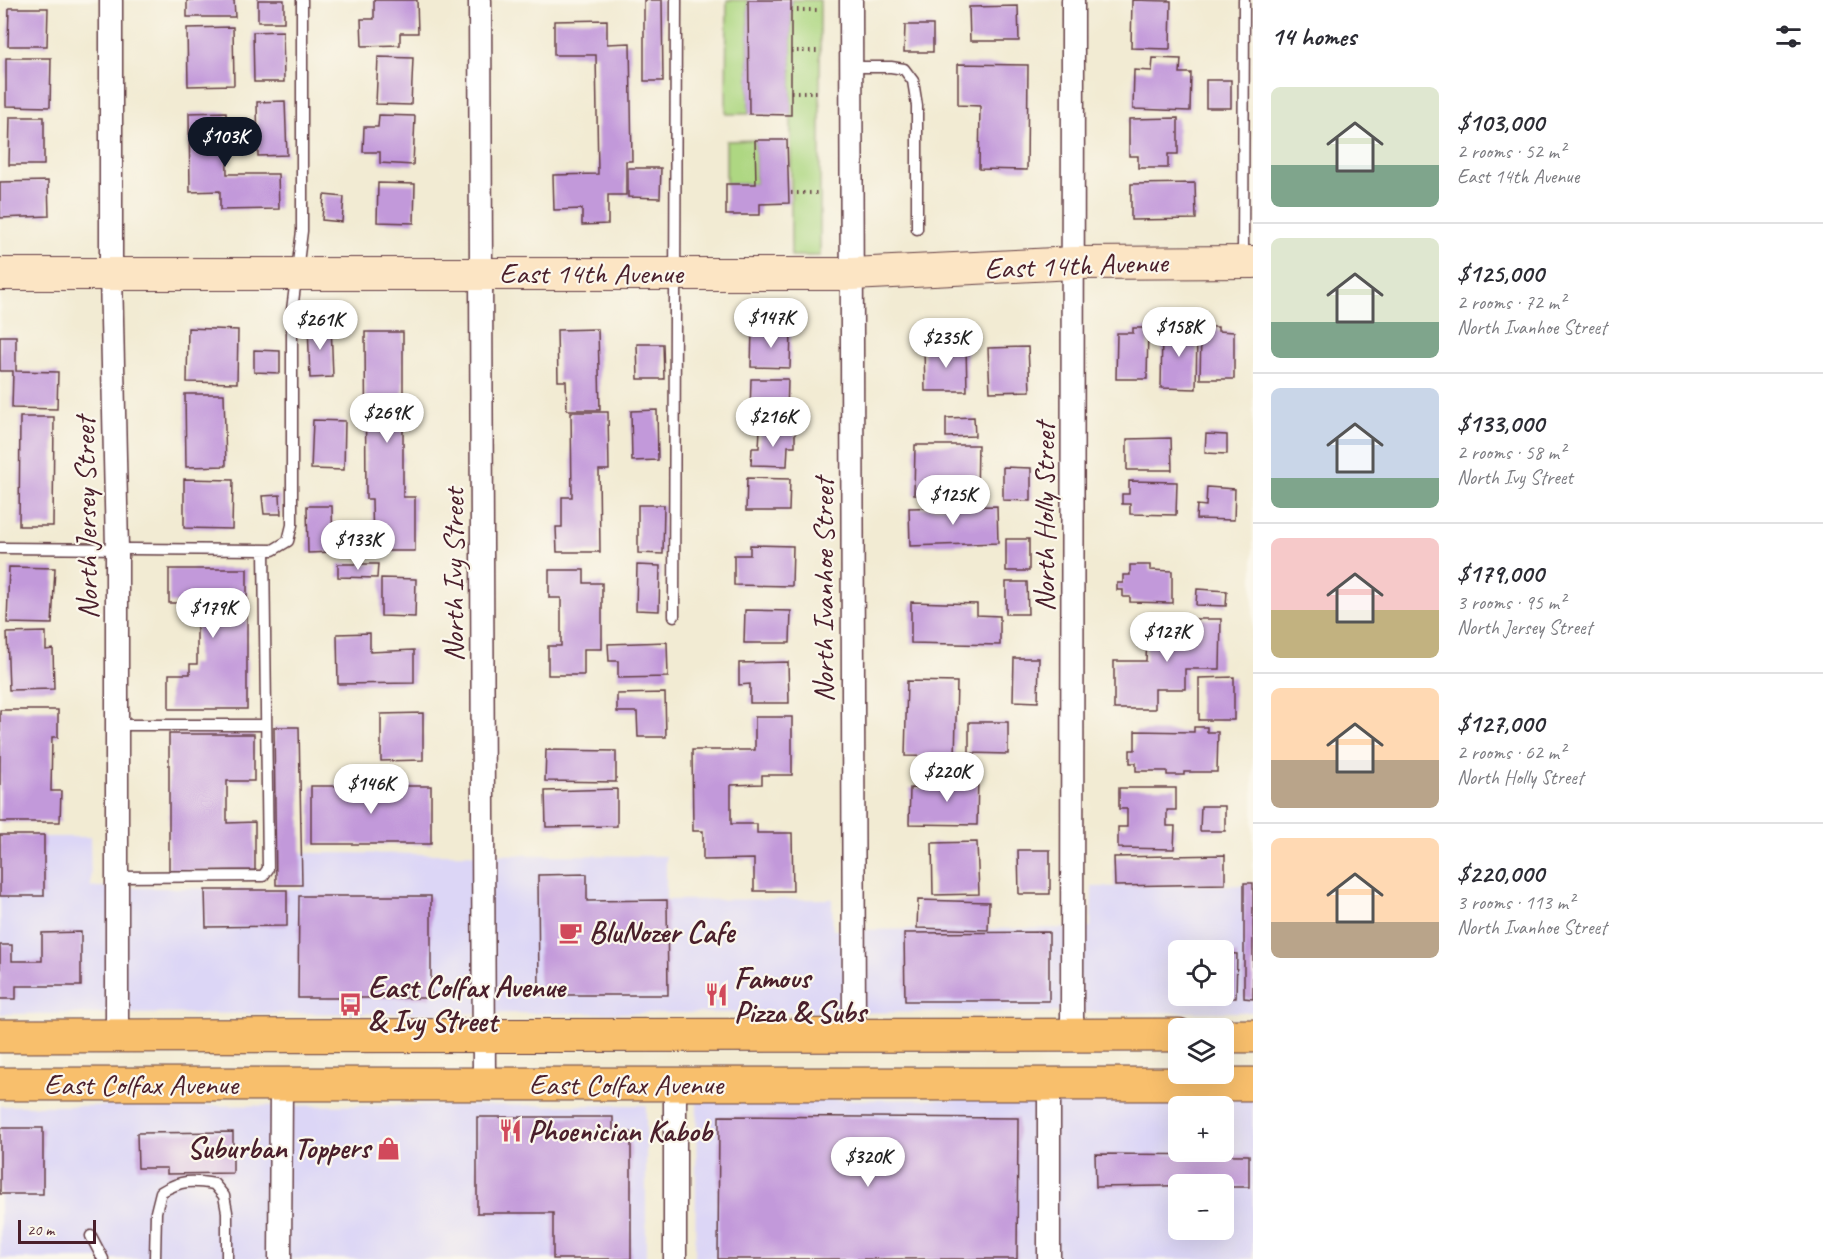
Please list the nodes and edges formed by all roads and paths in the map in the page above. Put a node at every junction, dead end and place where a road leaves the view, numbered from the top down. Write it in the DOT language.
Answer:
graph roads {
  1 [pos="111,0"];
  2 [pos="302,0"];
  3 [pos="480,0"];
  4 [pos="676,0"];
  5 [pos="851,0"];
  6 [pos="1073,0"];
  7 [pos="1244,0"];
  8 [pos="791,10"];
  9 [pos="820,10"];
  10 [pos="791,51"];
  11 [pos="820,51"];
  12 [pos="851,67"];
  13 [pos="791,92"];
  14 [pos="820,92"];
  15 [pos="791,193"];
  16 [pos="820,193"];
  17 [pos="917,229"];
  18 [pos="1248,262"];
  19 [pos="1074,263"];
  20 [pos="297,272"];
  21 [pos="481,273"];
  22 [pos="675,273"];
  23 [pos="0,274"];
  24 [pos="111,274"];
  25 [pos="852,274"];
  26 [pos="0,548"];
  27 [pos="117,549"];
  28 [pos="264,550"];
  29 [pos="674,616"];
  30 [pos="267,724"];
  31 [pos="117,725"];
  32 [pos="117,877"];
  33 [pos="484,1020"];
  34 [pos="1072,1035"];
  35 [pos="1168,1035"];
  36 [pos="0,1036"];
  37 [pos="117,1036"];
  38 [pos="854,1036"];
  39 [pos="1234,1036"];
  40 [pos="1253,1036"];
  41 [pos="1049,1083"];
  42 [pos="0,1084"];
  43 [pos="281,1084"];
  44 [pos="484,1084"];
  45 [pos="675,1084"];
  46 [pos="1253,1084"];
  47 [pos="91,1236"];
  48 [pos="103,1259"];
  49 [pos="155,1259"];
  50 [pos="227,1259"];
  51 [pos="280,1259"];
  52 [pos="675,1259"];
  53 [pos="1049,1259"];
  1 -- 24 [label="street, North Jersey Street"];
  2 -- 20 [label="lane"];
  3 -- 21 [label="street, North Ivy Street"];
  4 -- 22 [label="lane"];
  5 -- 12 [label="street, North Ivanhoe Street"];
  6 -- 19 [label="street, North Holly Street"];
  7 -- 18 [label="lane"];
  8 -- 9 [label="path"];
  10 -- 11 [label="path"];
  12 -- 17 [label="lane"];
  12 -- 25 [label="street, North Ivanhoe Street"];
  13 -- 14 [label="path"];
  15 -- 16 [label="path"];
  18 -- 19 [label="main road, East 14th Avenue"];
  19 -- 25 [label="main road, East 14th Avenue"];
  19 -- 34 [label="street, North Holly Street"];
  20 -- 21 [label="main road, East 14th Avenue"];
  20 -- 24 [label="main road, East 14th Avenue"];
  20 -- 28 [label="lane"];
  21 -- 22 [label="main road, East 14th Avenue"];
  21 -- 33 [label="street, North Ivy Street"];
  22 -- 25 [label="main road, East 14th Avenue"];
  22 -- 29 [label="lane"];
  23 -- 24 [label="main road, East 14th Avenue"];
  24 -- 27 [label="street, North Jersey Street"];
  25 -- 38 [label="street, North Ivanhoe Street"];
  26 -- 27 [label="lane"];
  27 -- 28 [label="lane"];
  27 -- 31 [label="street, North Jersey Street"];
  28 -- 30 [label="lane"];
  30 -- 31 [label="lane"];
  30 -- 32 [label="lane"];
  31 -- 32 [label="street, North Jersey Street"];
  32 -- 37 [label="street, North Jersey Street"];
  33 -- 37 [label="main road, East Colfax Avenue"];
  33 -- 38 [label="main road, East Colfax Avenue"];
  33 -- 44 [label="street, North Ivy Street"];
  34 -- 35 [label="main road, East Colfax Avenue"];
  34 -- 38 [label="main road, East Colfax Avenue"];
  36 -- 37 [label="main road, East Colfax Avenue"];
  39 -- 40 [label="main road"];
  41 -- 45 [label="main road, East Colfax Avenue"];
  41 -- 46 [label="main road, East Colfax Avenue"];
  41 -- 53 [label="street"];
  42 -- 43 [label="main road, East Colfax Avenue"];
  43 -- 44 [label="main road, East Colfax Avenue"];
  43 -- 51 [label="street"];
  44 -- 45 [label="main road, East Colfax Avenue"];
  45 -- 52 [label="street"];
  47 -- 48 [label="lane"];
  49 -- 50 [label="lane"];
}
